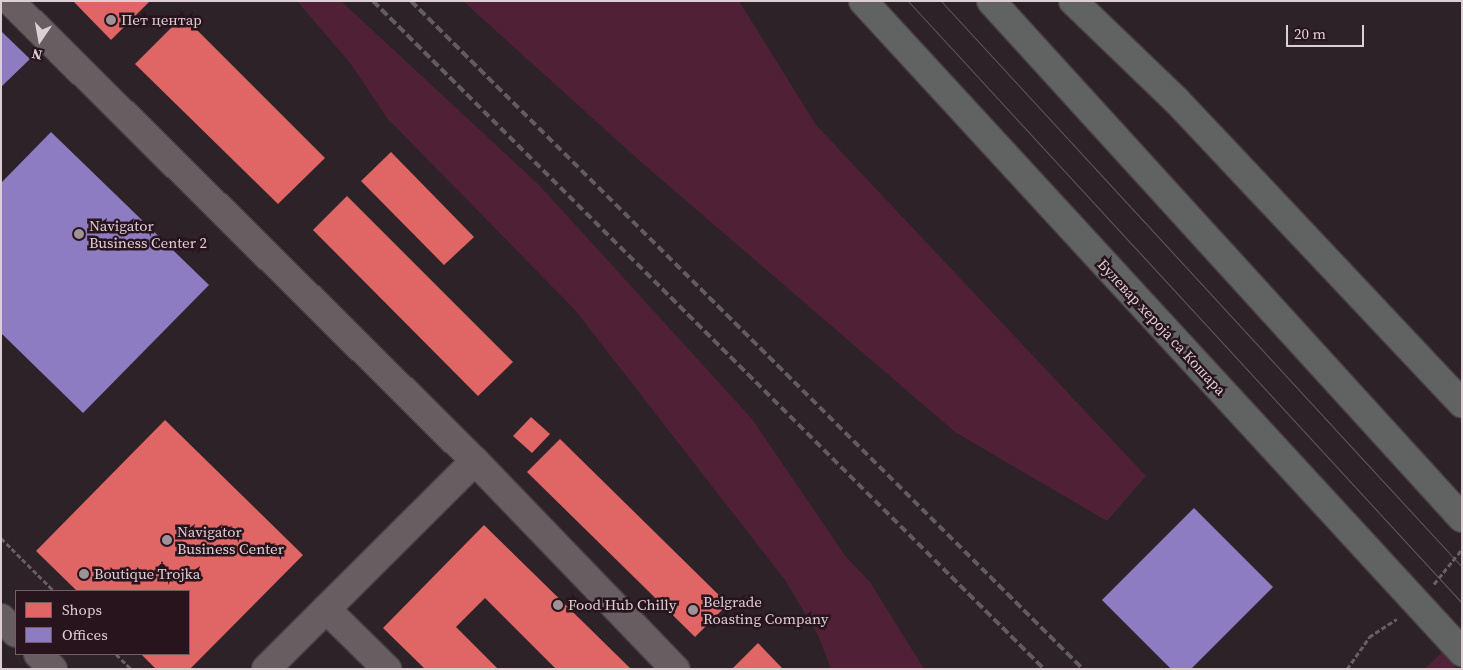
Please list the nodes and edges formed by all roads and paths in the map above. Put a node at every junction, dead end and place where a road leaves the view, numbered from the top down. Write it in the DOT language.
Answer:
graph roads {
  1 [pos="10,1"];
  2 [pos="863,1"];
  3 [pos="991,1"];
  4 [pos="1073,1"];
  5 [pos="1455,397"];
  6 [pos="475,461"];
  7 [pos="1462,518"];
  8 [pos="1,538"];
  9 [pos="53,590"];
  10 [pos="326,609"];
  11 [pos="1,618"];
  12 [pos="15,632"];
  13 [pos="1462,652"];
  14 [pos="39,655"];
  15 [pos="117,655"];
  16 [pos="53,669"];
  17 [pos="131,669"];
  18 [pos="266,669"];
  19 [pos="387,669"];
  20 [pos="675,669"];
  1 -- 6 [label="street"];
  2 -- 13 [label="main road, Булевар хероја са Кошара, bridge"];
  3 -- 7 [label="main road"];
  4 -- 5 [label="main road"];
  6 -- 10 [label="street"];
  6 -- 20 [label="street"];
  8 -- 9 [label="path"];
  10 -- 18 [label="street"];
  10 -- 19 [label="street"];
  11 -- 12 [label="street"];
  14 -- 16 [label="street"];
  15 -- 17 [label="path"];
}
